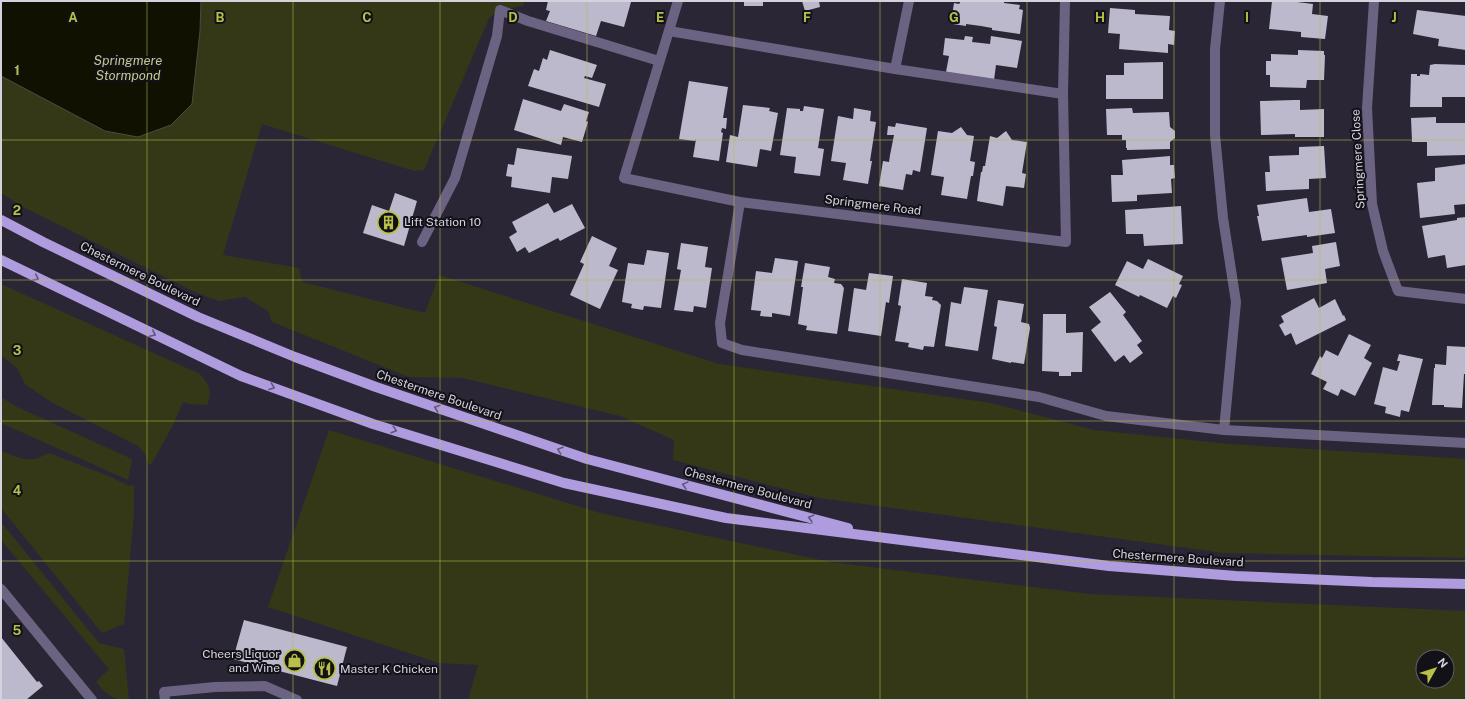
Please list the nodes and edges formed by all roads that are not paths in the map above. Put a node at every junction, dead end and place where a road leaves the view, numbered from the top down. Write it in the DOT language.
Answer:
graph roads {
  1 [pos="678,1"];
  2 [pos="908,1"];
  3 [pos="1066,1"];
  4 [pos="1220,1"];
  5 [pos="1374,1"];
  6 [pos="669,31"];
  7 [pos="660,61"];
  8 [pos="895,69"];
  9 [pos="1063,94"];
  10 [pos="740,202"];
  11 [pos="1,220"];
  12 [pos="422,242"];
  13 [pos="1,260"];
  14 [pos="1466,300"];
  15 [pos="1224,430"];
  16 [pos="1466,443"];
  17 [pos="889,538"];
  18 [pos="1466,584"];
  19 [pos="1,589"];
  20 [pos="92,700"];
  21 [pos="165,700"];
  22 [pos="297,700"];
  1 -- 6 [label="street, Springmere Road"];
  2 -- 8 [label="street"];
  3 -- 9 [label="street, Springmere Road"];
  4 -- 15 [label="street"];
  5 -- 14 [label="street, Springmere Close"];
  6 -- 7 [label="street, Springmere Road"];
  6 -- 8 [label="street"];
  7 -- 10 [label="street, Springmere Road"];
  7 -- 12 [label="street"];
  8 -- 9 [label="street"];
  9 -- 10 [label="street, Springmere Road"];
  10 -- 15 [label="street"];
  17 -- 11 [label="main road, Chestermere Boulevard, one-way"];
  13 -- 17 [label="main road, Chestermere Boulevard, one-way"];
  15 -- 16 [label="street"];
  17 -- 18 [label="main road, Chestermere Boulevard"];
  19 -- 20 [label="street"];
  21 -- 22 [label="street"];
}
